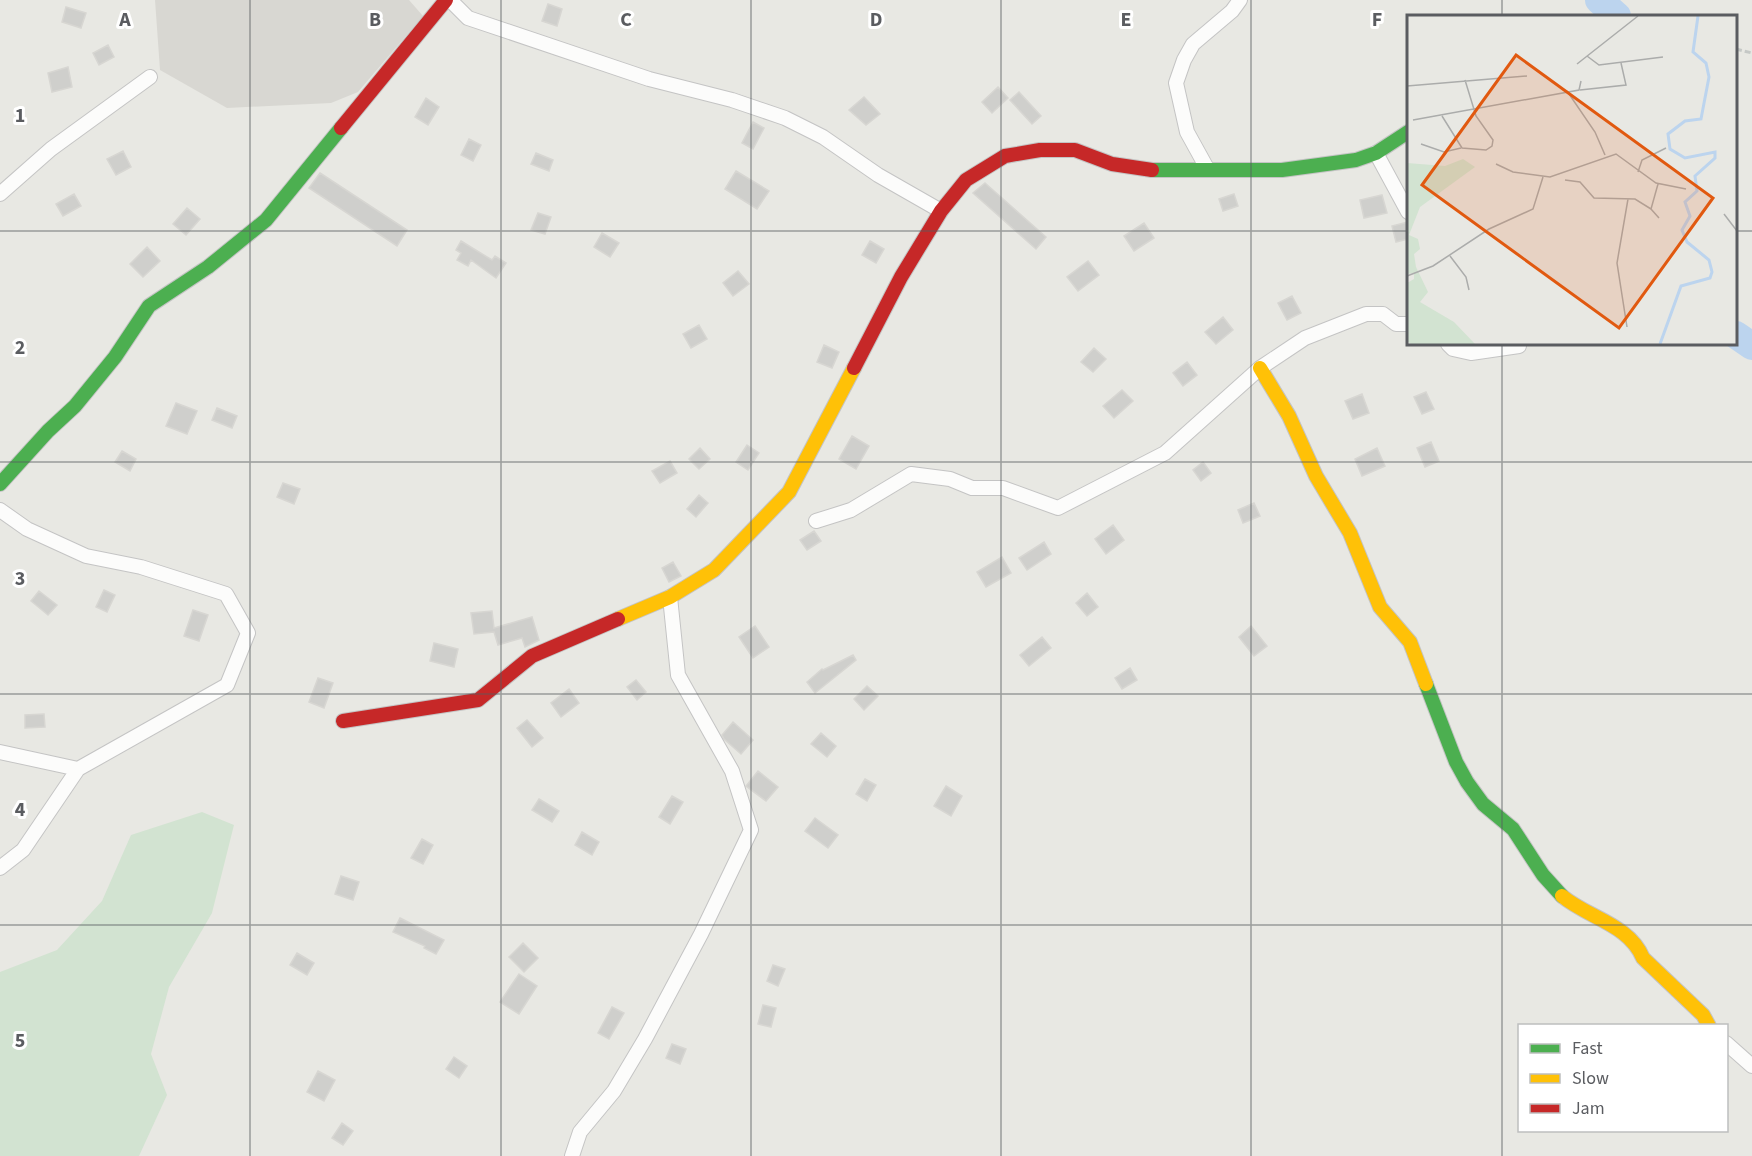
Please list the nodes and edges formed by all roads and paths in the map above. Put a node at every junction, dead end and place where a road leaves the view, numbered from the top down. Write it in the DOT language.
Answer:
graph roads {
  1 [pos="448,0"];
  2 [pos="1240,0"];
  3 [pos="1737,49"];
  4 [pos="1752,53"];
  5 [pos="150,78"];
  6 [pos="1407,133"];
  7 [pos="1376,153"];
  8 [pos="1208,170"];
  9 [pos="0,194"];
  10 [pos="1407,210"];
  11 [pos="941,211"];
  12 [pos="1407,324"];
  13 [pos="1449,345"];
  14 [pos="1518,346"];
  15 [pos="1260,368"];
  16 [pos="0,484"];
  17 [pos="0,510"];
  18 [pos="816,521"];
  19 [pos="670,597"];
  20 [pos="343,721"];
  21 [pos="0,752"];
  22 [pos="78,769"];
  23 [pos="0,868"];
  24 [pos="1708,1024"];
  25 [pos="1728,1045"];
  26 [pos="1752,1066"];
  27 [pos="572,1156"];
  1 -- 11 [label="street"];
  1 -- 16 [label="street"];
  2 -- 8 [label="street"];
  3 -- 4 [label="path"];
  5 -- 9 [label="street"];
  6 -- 7 [label="street"];
  7 -- 8 [label="street"];
  7 -- 10 [label="street"];
  8 -- 11 [label="street"];
  11 -- 19 [label="street"];
  12 -- 15 [label="street"];
  13 -- 14 [label="street"];
  15 -- 18 [label="street"];
  15 -- 24 [label="street"];
  17 -- 22 [label="street"];
  19 -- 20 [label="street"];
  19 -- 27 [label="street"];
  21 -- 22 [label="street"];
  22 -- 23 [label="street"];
  25 -- 26 [label="street"];
}
